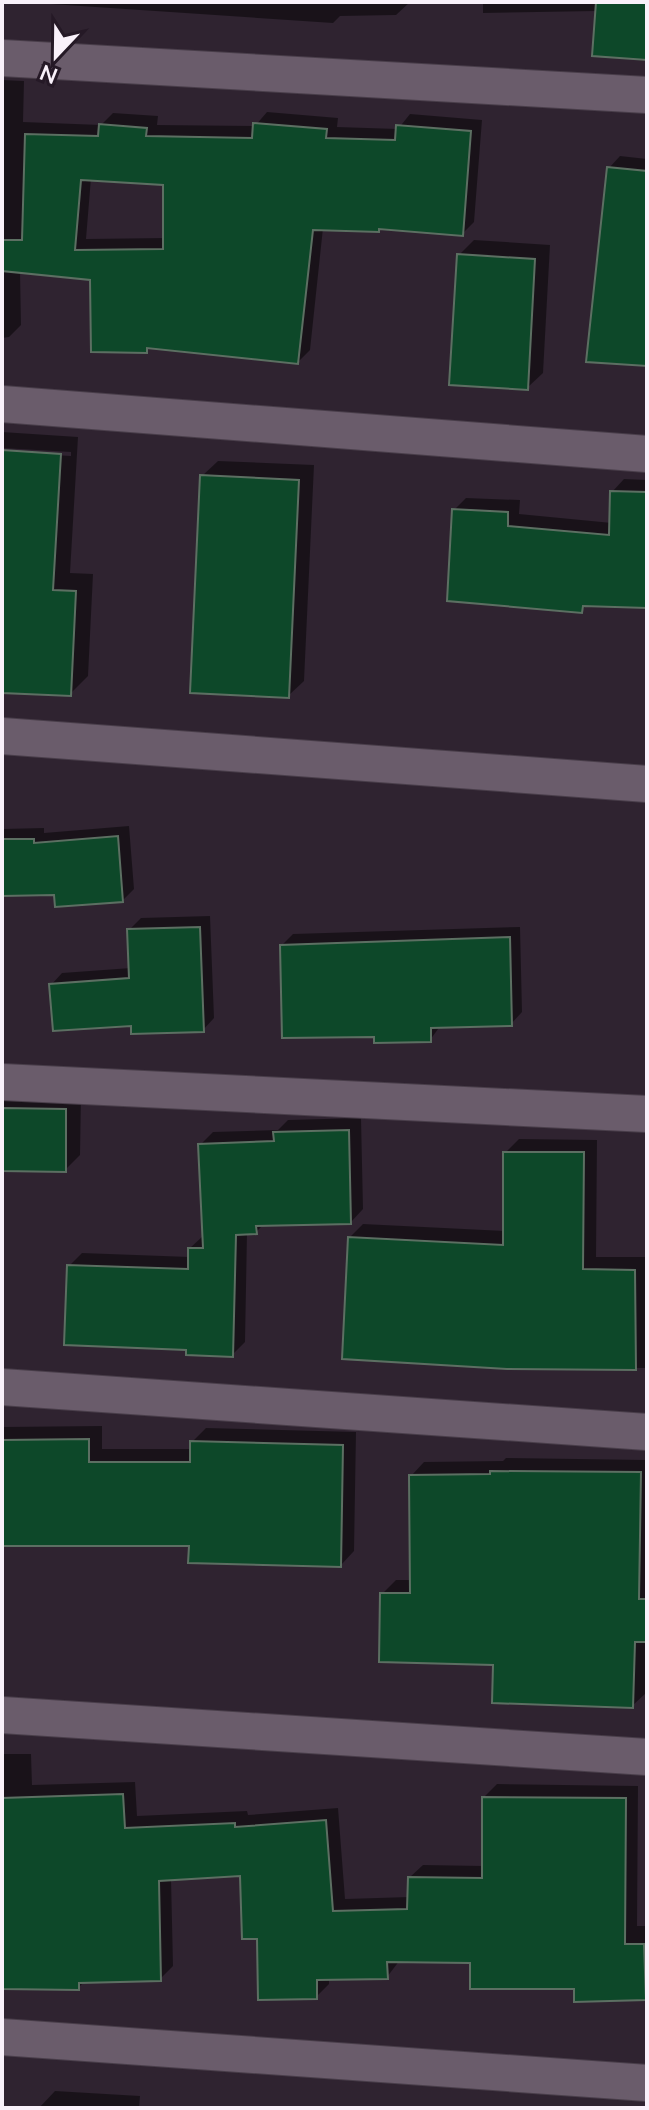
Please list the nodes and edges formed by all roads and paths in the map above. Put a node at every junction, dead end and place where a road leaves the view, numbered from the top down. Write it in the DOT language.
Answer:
graph roads {
  1 [pos="2,58"];
  2 [pos="647,95"];
  3 [pos="2,404"];
  4 [pos="647,454"];
  5 [pos="2,736"];
  6 [pos="647,784"];
  7 [pos="2,1082"];
  8 [pos="647,1114"];
  9 [pos="2,1387"];
  10 [pos="647,1432"];
  11 [pos="2,1715"];
  12 [pos="647,1757"];
  13 [pos="2,2037"];
  14 [pos="647,2083"];
  1 -- 2 [label="street"];
  3 -- 4 [label="street"];
  5 -- 6 [label="street"];
  7 -- 8 [label="street"];
  9 -- 10 [label="street"];
  11 -- 12 [label="street"];
  13 -- 14 [label="street"];
}
